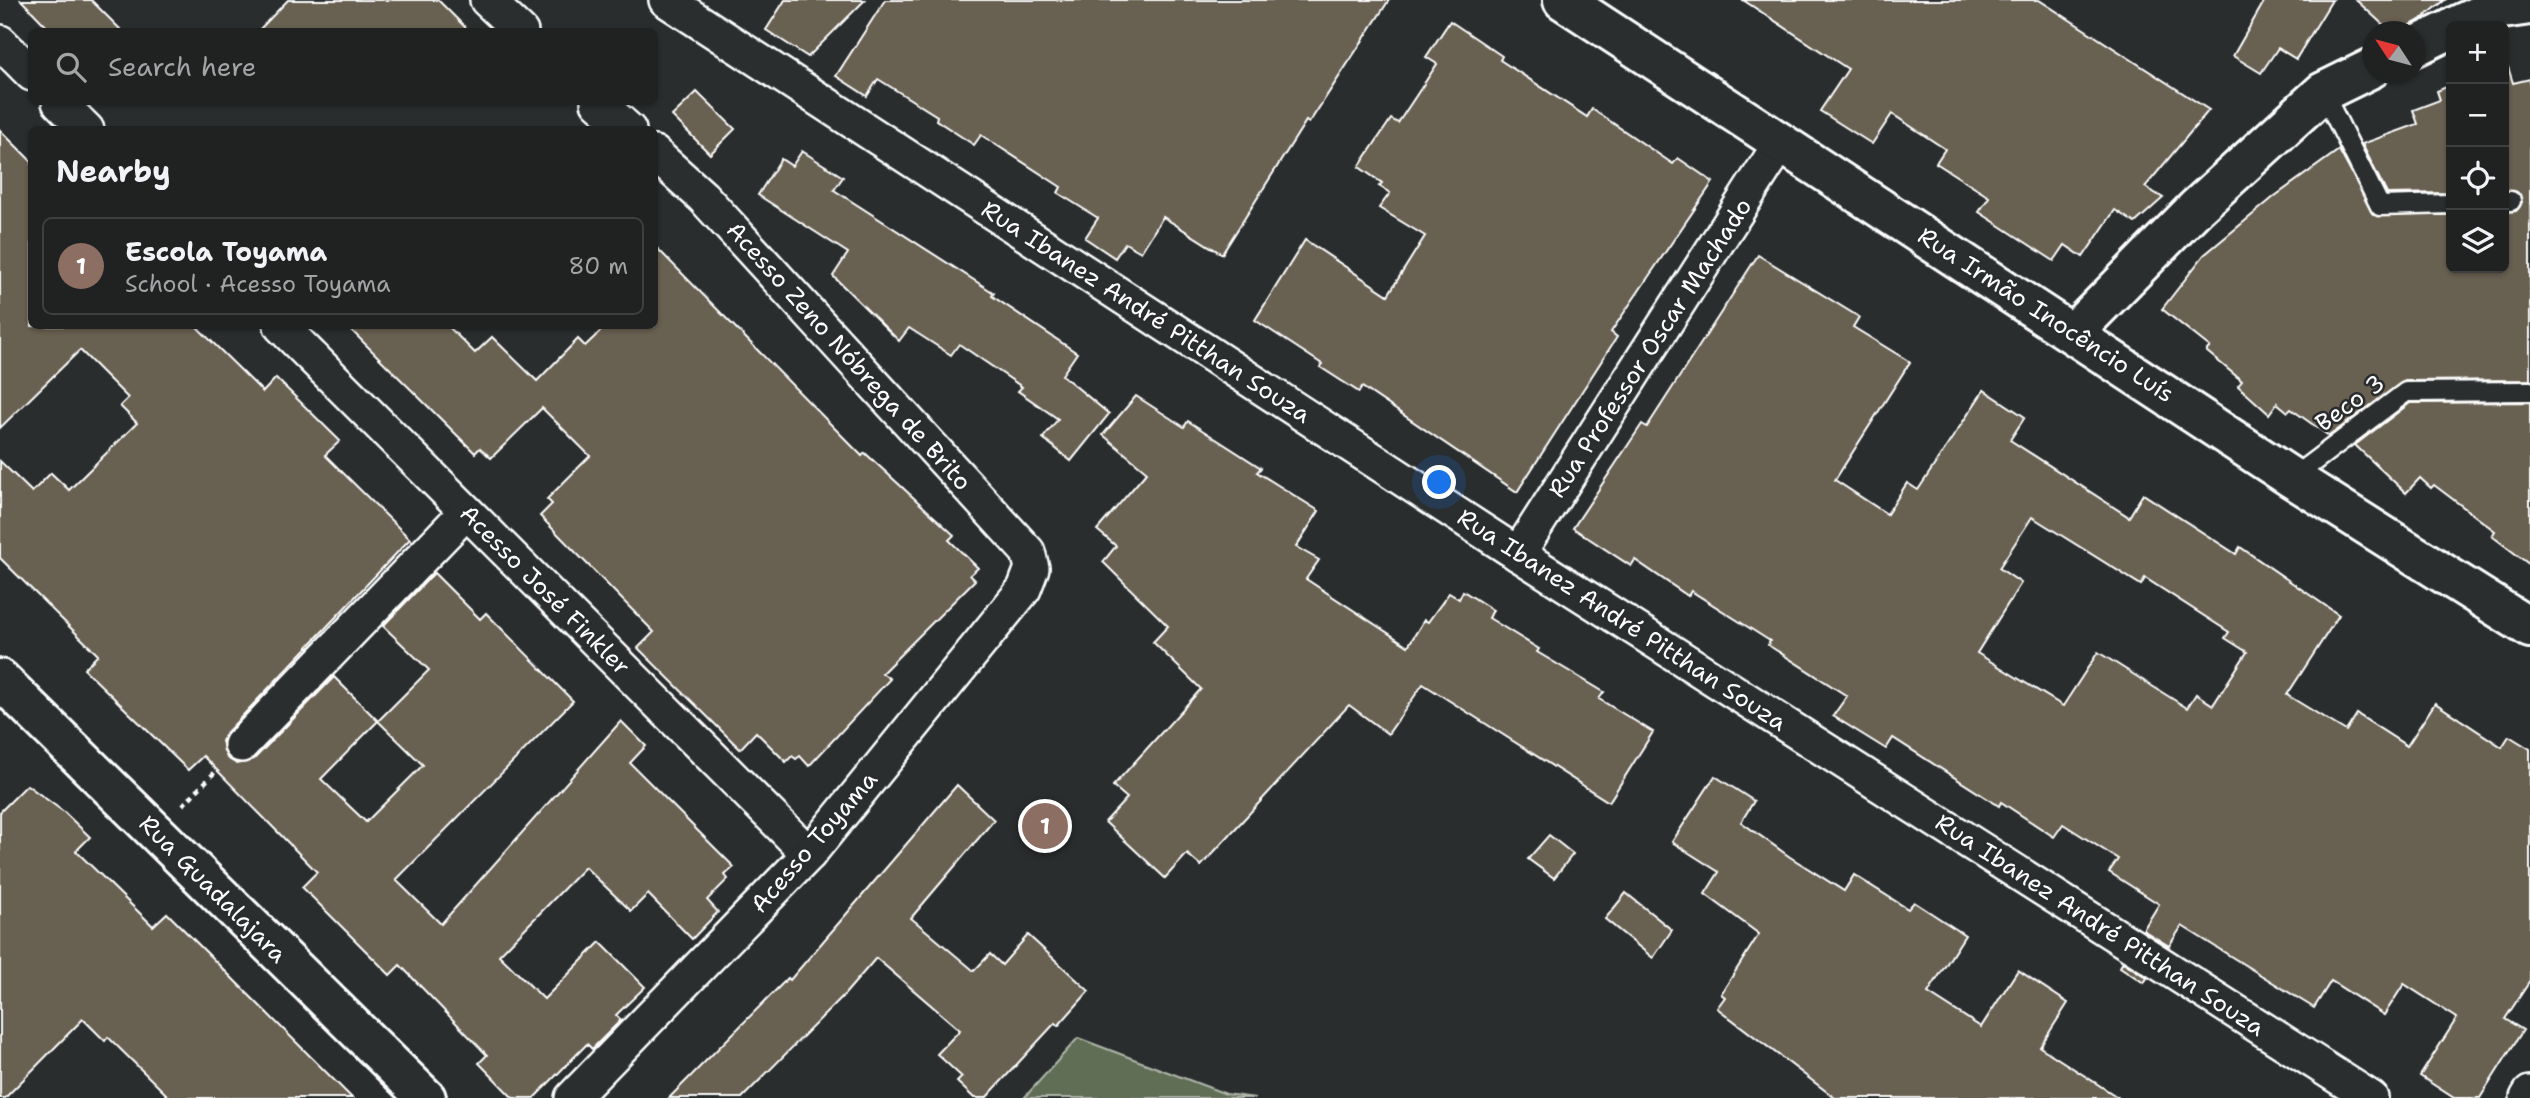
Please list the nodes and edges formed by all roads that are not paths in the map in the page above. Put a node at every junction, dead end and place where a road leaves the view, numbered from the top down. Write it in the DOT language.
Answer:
graph roads {
  1 [pos="487,0"];
  2 [pos="666,0"];
  3 [pos="1563,0"];
  4 [pos="2530,5"];
  5 [pos="2475,12"];
  6 [pos="517,28"];
  7 [pos="2446,31"];
  8 [pos="0,42"];
  9 [pos="2425,42"];
  10 [pos="28,70"];
  11 [pos="2362,73"];
  12 [pos="2323,92"];
  13 [pos="62,105"];
  14 [pos="601,105"];
  15 [pos="83,126"];
  16 [pos="625,126"];
  17 [pos="1782,141"];
  18 [pos="658,157"];
  19 [pos="2446,204"];
  20 [pos="284,329"];
  21 [pos="2073,333"];
  22 [pos="2530,391"];
  23 [pos="2292,478"];
  24 [pos="466,512"];
  25 [pos="1518,554"];
  26 [pos="1032,568"];
  27 [pos="2530,628"];
  28 [pos="0,679"];
  29 [pos="241,745"];
  30 [pos="809,854"];
  31 [pos="2530,1093"];
  32 [pos="426,1098"];
  33 [pos="572,1098"];
  34 [pos="2371,1098"];
  35 [pos="2527,1098"];
  1 -- 6 [label="street"];
  2 -- 25 [label="street, Rua Ibanez André Pitthan Souza"];
  3 -- 17 [label="street, Rua Irmão Inocêncio Luís"];
  4 -- 5 [label="street"];
  7 -- 9 [label="street"];
  8 -- 10 [label="street"];
  11 -- 12 [label="street"];
  12 -- 19 [label="lane"];
  12 -- 21 [label="street"];
  13 -- 15 [label="street"];
  14 -- 16 [label="street"];
  17 -- 21 [label="street, Rua Irmão Inocêncio Luís"];
  17 -- 25 [label="street, Rua Professor Oscar Machado"];
  18 -- 26 [label="street, Acesso Zeno Nóbrega de Brito"];
  20 -- 24 [label="street, Acesso José Finkler"];
  21 -- 23 [label="street, Rua Irmão Inocêncio Luís"];
  22 -- 23 [label="lane, Beco 3"];
  23 -- 27 [label="street, Rua Irmão Inocêncio Luís"];
  24 -- 29 [label="street"];
  24 -- 30 [label="street, Acesso José Finkler"];
  25 -- 34 [label="street, Rua Ibanez André Pitthan Souza"];
  26 -- 30 [label="street, Acesso Toyama"];
  28 -- 32 [label="street, Rua Guadalajara"];
  30 -- 33 [label="street, Acesso Toyama"];
  31 -- 35 [label="street"];
}
